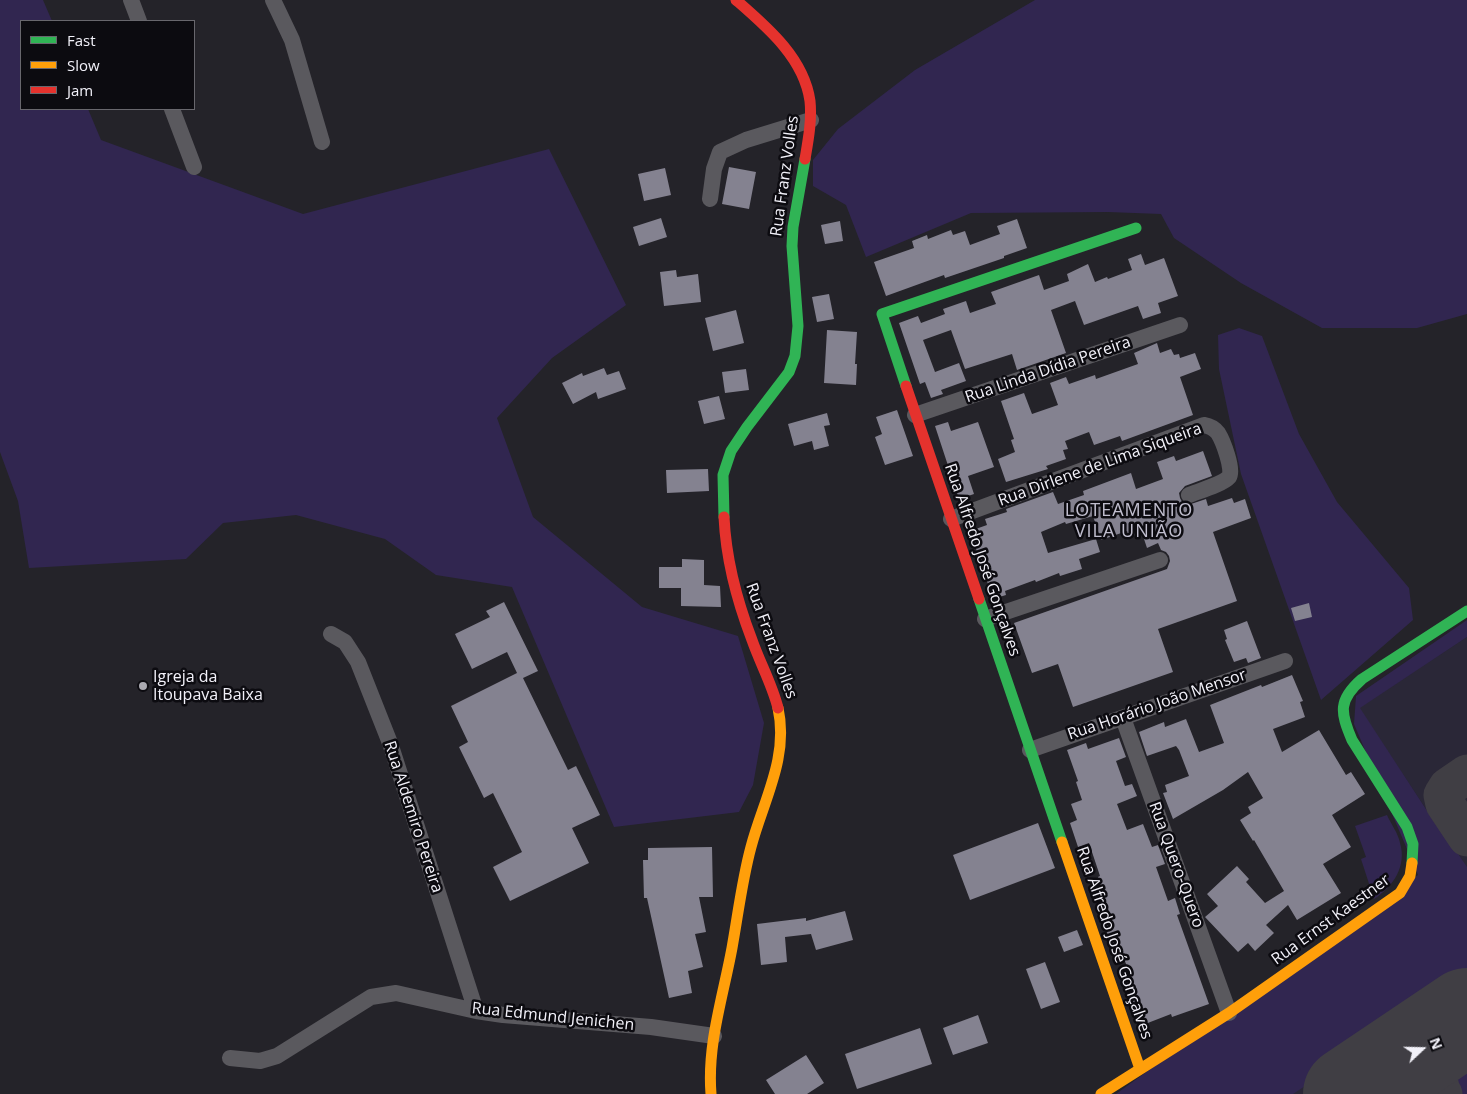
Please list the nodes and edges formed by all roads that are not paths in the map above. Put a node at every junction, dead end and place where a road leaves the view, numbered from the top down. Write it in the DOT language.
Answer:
graph roads {
  1 [pos="131,0"];
  2 [pos="273,0"];
  3 [pos="736,0"];
  4 [pos="139,20"];
  5 [pos="172,110"];
  6 [pos="811,120"];
  7 [pos="322,142"];
  8 [pos="194,167"];
  9 [pos="710,199"];
  10 [pos="1136,228"];
  11 [pos="1180,325"];
  12 [pos="915,415"];
  13 [pos="1189,495"];
  14 [pos="951,519"];
  15 [pos="1160,560"];
  16 [pos="1467,611"];
  17 [pos="985,619"];
  18 [pos="331,634"];
  19 [pos="1285,661"];
  20 [pos="1123,718"];
  21 [pos="1030,750"];
  22 [pos="476,1011"];
  23 [pos="1229,1013"];
  24 [pos="714,1036"];
  25 [pos="230,1058"];
  26 [pos="1140,1069"];
  27 [pos="711,1094"];
  28 [pos="1101,1094"];
  1 -- 4 [label="street"];
  2 -- 7 [label="street"];
  3 -- 6 [label="street, Rua Franz Volles"];
  5 -- 8 [label="street"];
  6 -- 9 [label="street"];
  6 -- 24 [label="street, Rua Franz Volles"];
  10 -- 12 [label="street, Rua Alfredo José Gonçalves"];
  11 -- 12 [label="street, Rua Linda Dídia Pereira"];
  12 -- 14 [label="street, Rua Alfredo José Gonçalves"];
  13 -- 14 [label="street, Rua Dirlene de Lima Siqueira"];
  14 -- 17 [label="street, Rua Alfredo José Gonçalves"];
  15 -- 17 [label="street"];
  16 -- 23 [label="street, Rua Ernst Kaestner"];
  17 -- 21 [label="street, Rua Alfredo José Gonçalves"];
  18 -- 22 [label="street, Rua Aldemiro Pereira"];
  19 -- 20 [label="street, Rua Horário João Mensor"];
  20 -- 21 [label="street, Rua Horário João Mensor"];
  20 -- 23 [label="street, Rua Quero-Quero"];
  21 -- 26 [label="street, Rua Alfredo José Gonçalves"];
  22 -- 24 [label="street, Rua Edmund Jenichen"];
  22 -- 25 [label="street, Rua Edmund Jenichen"];
  23 -- 26 [label="street, Rua Ernst Kaestner"];
  24 -- 27 [label="street, Rua Franz Volles"];
  26 -- 28 [label="street, Rua Ernst Kaestner"];
}
